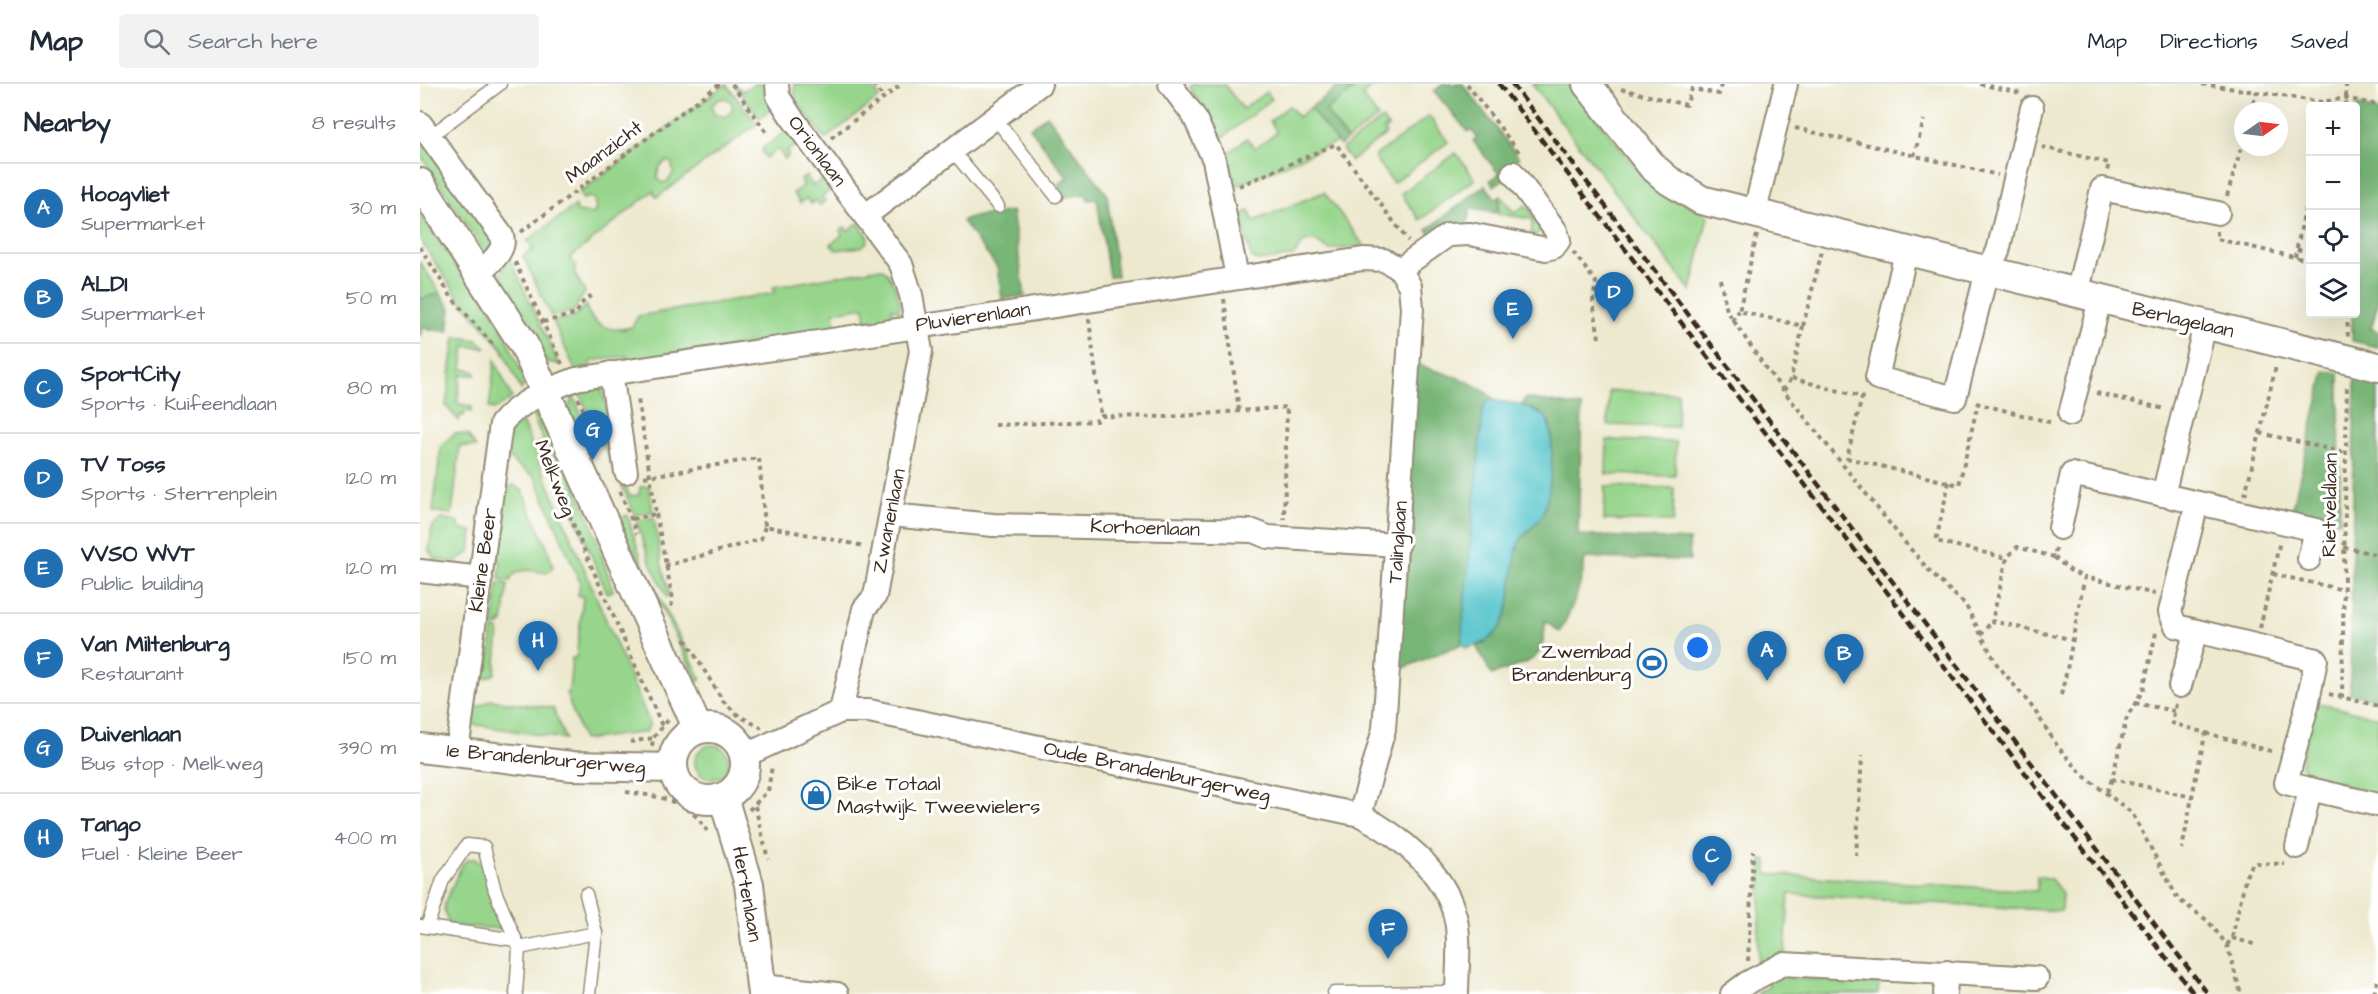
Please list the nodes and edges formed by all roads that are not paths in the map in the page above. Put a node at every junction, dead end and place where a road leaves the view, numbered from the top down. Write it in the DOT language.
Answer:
graph roads {
  1 [pos="500,84"];
  2 [pos="777,84"];
  3 [pos="1040,84"];
  4 [pos="1170,84"];
  5 [pos="1786,84"];
  6 [pos="1591,89"];
  7 [pos="2029,101"];
  8 [pos="995,118"];
  9 [pos="425,130"];
  10 [pos="952,150"];
  11 [pos="1513,173"];
  12 [pos="420,183"];
  13 [pos="1056,196"];
  14 [pos="998,206"];
  15 [pos="2217,213"];
  16 [pos="865,216"];
  17 [pos="1758,216"];
  18 [pos="1906,252"];
  19 [pos="1400,269"];
  20 [pos="1988,271"];
  21 [pos="480,273"];
  22 [pos="1229,279"];
  23 [pos="2088,297"];
  24 [pos="918,325"];
  25 [pos="2205,325"];
  26 [pos="2378,367"];
  27 [pos="610,373"];
  28 [pos="546,392"];
  29 [pos="2070,414"];
  30 [pos="626,472"];
  31 [pos="2163,495"];
  32 [pos="2197,503"];
  33 [pos="891,515"];
  34 [pos="2060,528"];
  35 [pos="1398,545"];
  36 [pos="2309,559"];
  37 [pos="420,571"];
  38 [pos="481,578"];
  39 [pos="2196,631"];
  40 [pos="2180,686"];
  41 [pos="841,711"];
  42 [pos="698,729"];
  43 [pos="420,748"];
  44 [pos="457,752"];
  45 [pos="744,756"];
  46 [pos="673,768"];
  47 [pos="2310,789"];
  48 [pos="723,797"];
  49 [pos="2378,805"];
  50 [pos="1360,815"];
  51 [pos="2297,847"];
  52 [pos="586,894"];
  53 [pos="423,926"];
  54 [pos="596,933"];
  55 [pos="518,944"];
  56 [pos="2037,978"];
  57 [pos="1946,983"];
  58 [pos="1739,988"];
  59 [pos="762,990"];
  60 [pos="1334,993"];
  61 [pos="1457,993"];
  62 [pos="516,994"];
  63 [pos="589,994"];
  64 [pos="837,994"];
  1 -- 9 [label="lane"];
  2 -- 16 [label="street, Orionlaan"];
  3 -- 8 [label="street"];
  4 -- 22 [label="street"];
  5 -- 17 [label="street"];
  6 -- 17 [label="street, Berlagelaan"];
  7 -- 20 [label="street"];
  8 -- 10 [label="street"];
  8 -- 13 [label="lane"];
  9 -- 21 [label="street"];
  10 -- 14 [label="lane"];
  10 -- 16 [label="street"];
  11 -- 19 [label="street"];
  12 -- 21 [label="street, Melkweg"];
  15 -- 23 [label="street"];
  16 -- 24 [label="street, Orionlaan"];
  17 -- 18 [label="street, Berlagelaan"];
  18 -- 20 [label="street, Berlagelaan"];
  18 -- 20 [label="street"];
  19 -- 22 [label="street, Pluvierenlaan"];
  19 -- 35 [label="street, Talinglaan"];
  20 -- 23 [label="street, Berlagelaan"];
  21 -- 28 [label="street, Melkweg"];
  22 -- 24 [label="street, Pluvierenlaan"];
  23 -- 25 [label="street, Berlagelaan"];
  23 -- 29 [label="street"];
  24 -- 27 [label="street, Pluvierenlaan"];
  24 -- 33 [label="street, Zwanenlaan"];
  25 -- 26 [label="street, Berlagelaan"];
  25 -- 31 [label="street"];
  27 -- 28 [label="street, Pluvierenlaan"];
  27 -- 30 [label="street"];
  28 -- 38 [label="street, Kleine Beer"];
  28 -- 42 [label="street, Melkweg"];
  31 -- 32 [label="street"];
  31 -- 34 [label="street"];
  32 -- 36 [label="street"];
  32 -- 39 [label="street"];
  33 -- 35 [label="street, Korhoenlaan"];
  33 -- 41 [label="street, Zwanenlaan"];
  35 -- 50 [label="street, Talinglaan"];
  37 -- 38 [label="street"];
  38 -- 44 [label="street, Kleine Beer"];
  39 -- 40 [label="street"];
  39 -- 47 [label="street"];
  41 -- 45 [label="street, Oude Brandenburgerweg"];
  41 -- 50 [label="street, Oude Brandenburgerweg"];
  42 -- 45 [label="street"];
  42 -- 46 [label="street"];
  43 -- 44 [label="street, 1e Brandenburgerweg"];
  44 -- 46 [label="street, 1e Brandenburgerweg"];
  45 -- 48 [label="street"];
  46 -- 48 [label="street"];
  47 -- 49 [label="street"];
  47 -- 51 [label="street"];
  48 -- 59 [label="street, Hertenlaan"];
  50 -- 61 [label="street, Oude Brandenburgerweg"];
  52 -- 54 [label="lane"];
  53 -- 55 [label="lane"];
  53 -- 55 [label="lane"];
  54 -- 55 [label="lane"];
  54 -- 63 [label="lane"];
  55 -- 62 [label="lane"];
  56 -- 57 [label="street"];
  57 -- 58 [label="street"];
  59 -- 64 [label="street"];
  60 -- 61 [label="lane"];
}
